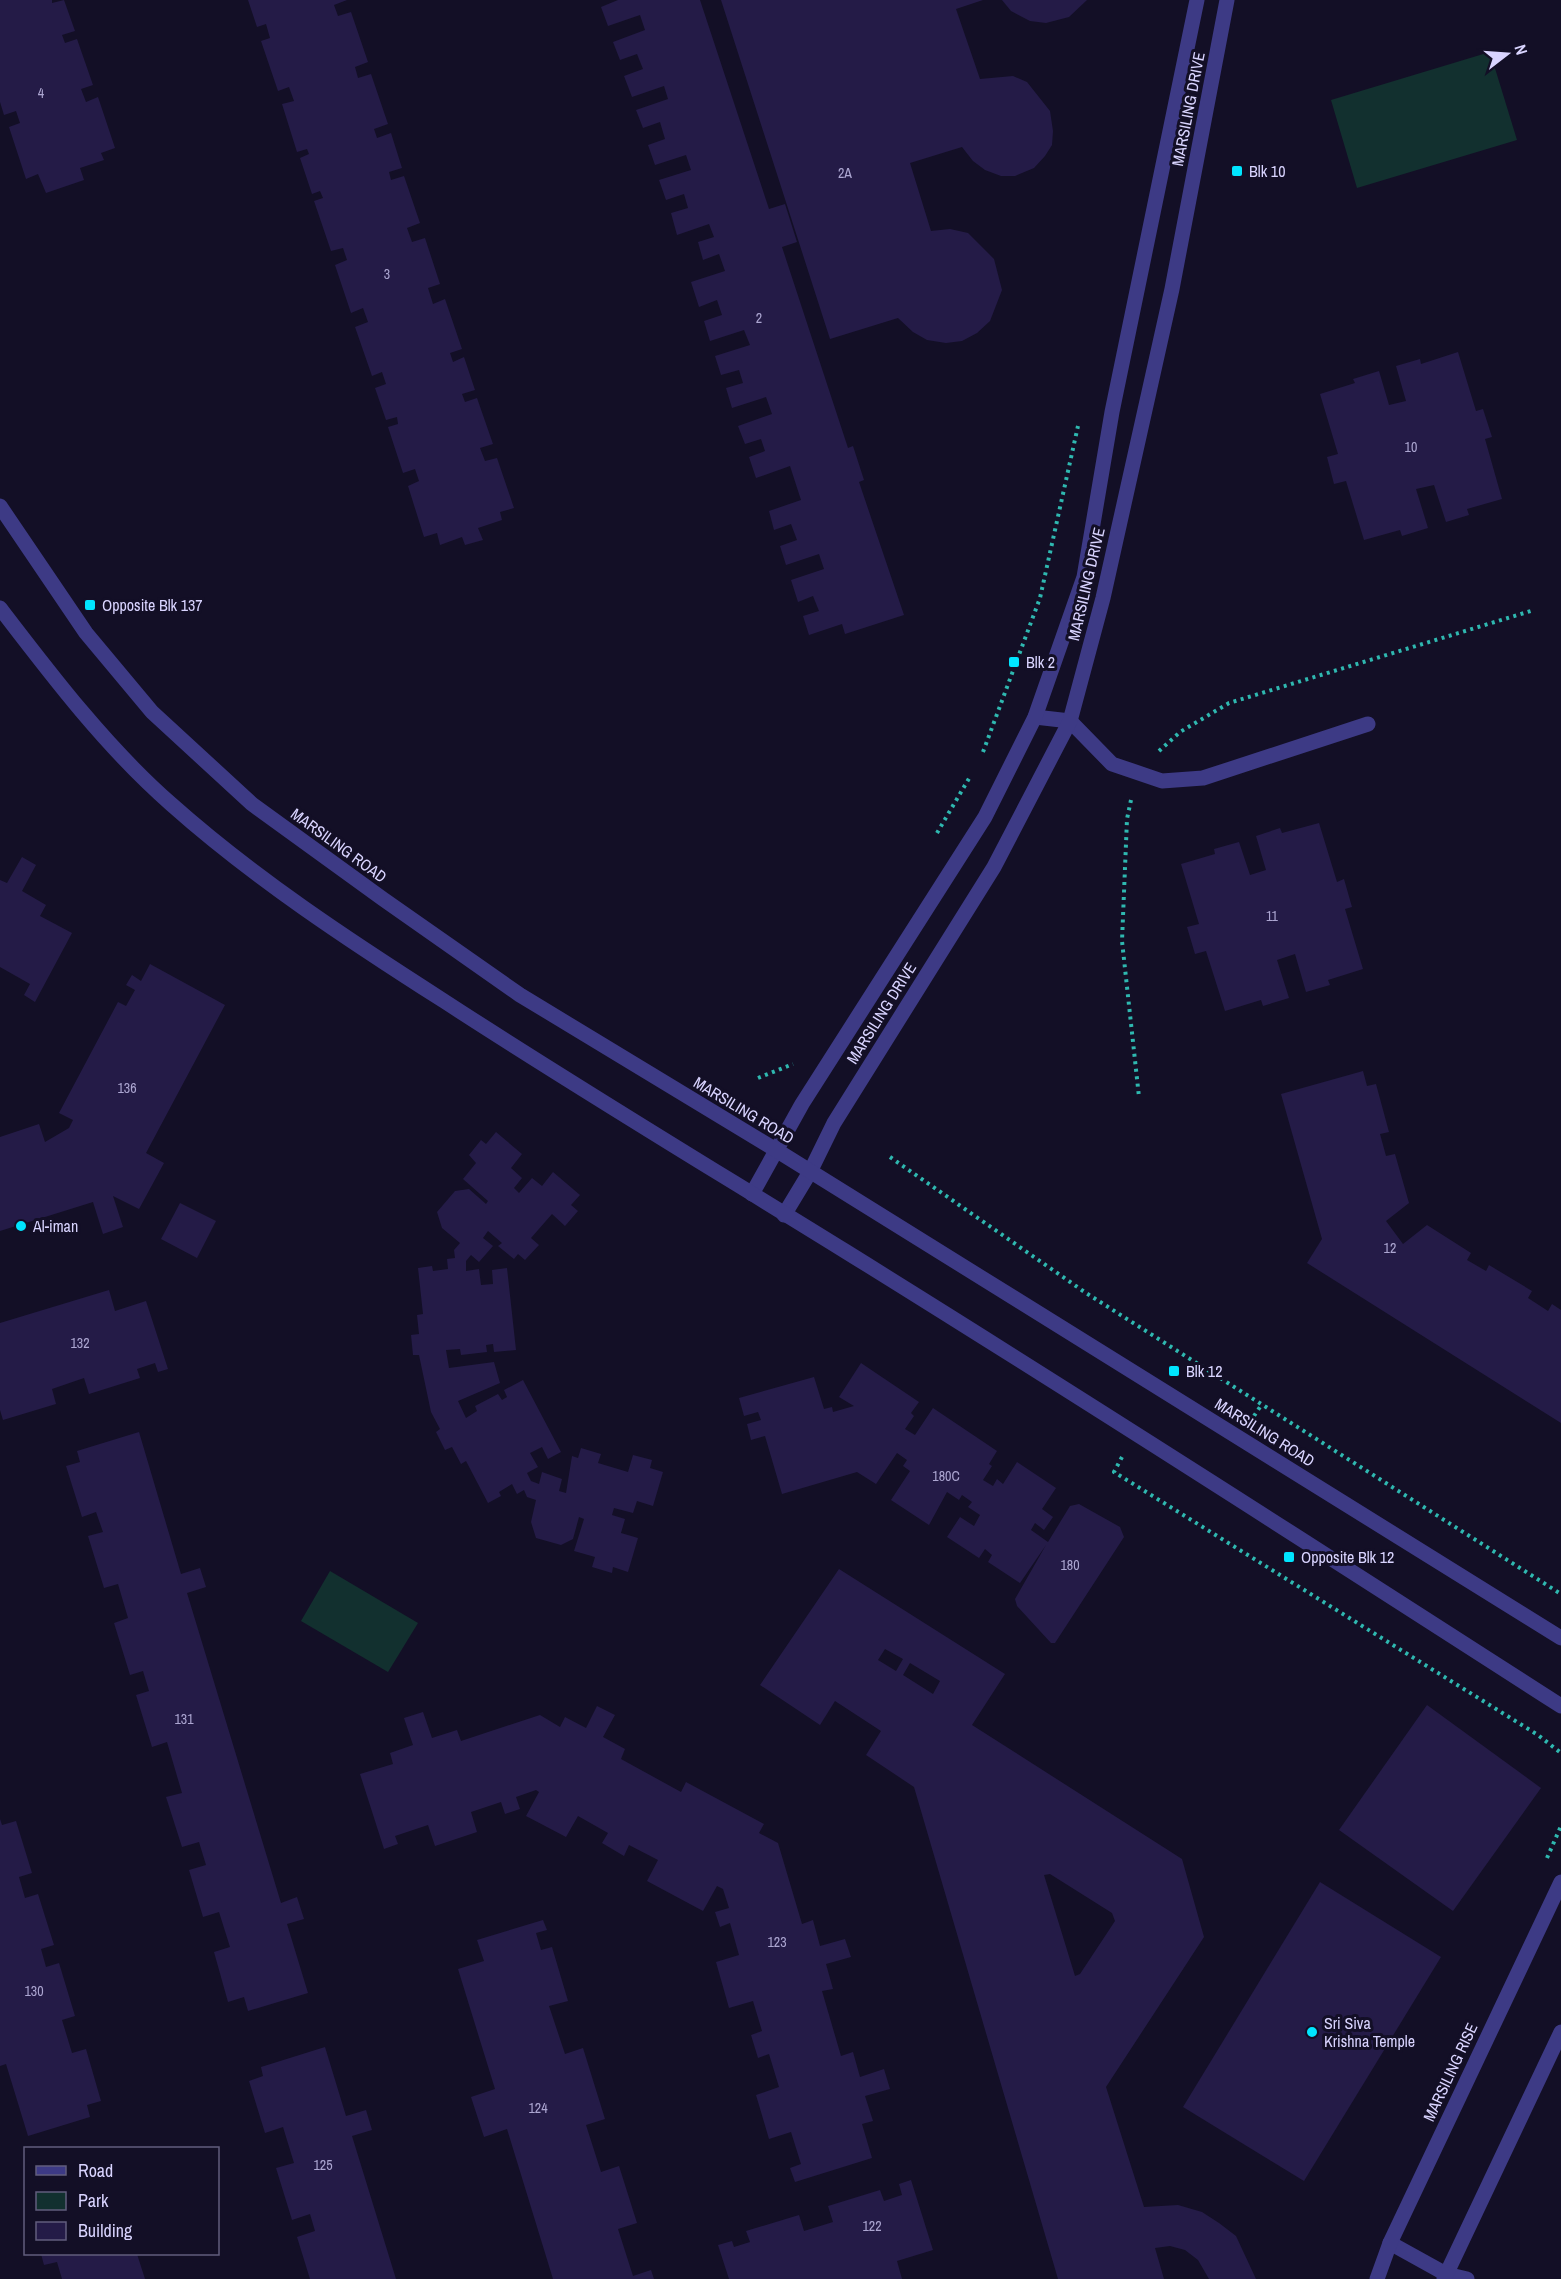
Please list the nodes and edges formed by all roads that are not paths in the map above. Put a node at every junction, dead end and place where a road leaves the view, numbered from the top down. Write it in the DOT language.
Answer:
graph roads {
  1 [pos="1197,0"];
  2 [pos="1227,0"];
  3 [pos="0,506"];
  4 [pos="0,608"];
  5 [pos="1035,717"];
  6 [pos="1070,721"];
  7 [pos="1368,724"];
  8 [pos="776,1150"];
  9 [pos="810,1172"];
  10 [pos="752,1194"];
  11 [pos="784,1215"];
  12 [pos="1561,1638"];
  13 [pos="1561,1706"];
  14 [pos="1561,1882"];
  15 [pos="1561,2032"];
  16 [pos="1389,2243"];
  17 [pos="1445,2276"];
  18 [pos="1377,2279"];
  19 [pos="1467,2279"];
  1 -- 5 [label="street, MARSILING DRIVE"];
  2 -- 6 [label="street, MARSILING DRIVE"];
  3 -- 8 [label="street, MARSILING ROAD"];
  4 -- 10 [label="street"];
  5 -- 6 [label="street"];
  5 -- 8 [label="street, MARSILING DRIVE"];
  6 -- 7 [label="street"];
  6 -- 9 [label="street, MARSILING DRIVE"];
  8 -- 9 [label="street, MARSILING ROAD"];
  8 -- 10 [label="street, MARSILING DRIVE"];
  9 -- 11 [label="street, MARSILING DRIVE"];
  9 -- 12 [label="street, MARSILING ROAD"];
  10 -- 11 [label="street"];
  11 -- 13 [label="street"];
  14 -- 16 [label="street, MARSILING RISE"];
  15 -- 17 [label="street"];
  16 -- 17 [label="street"];
  16 -- 18 [label="street, MARSILING RISE"];
  17 -- 19 [label="street"];
}
